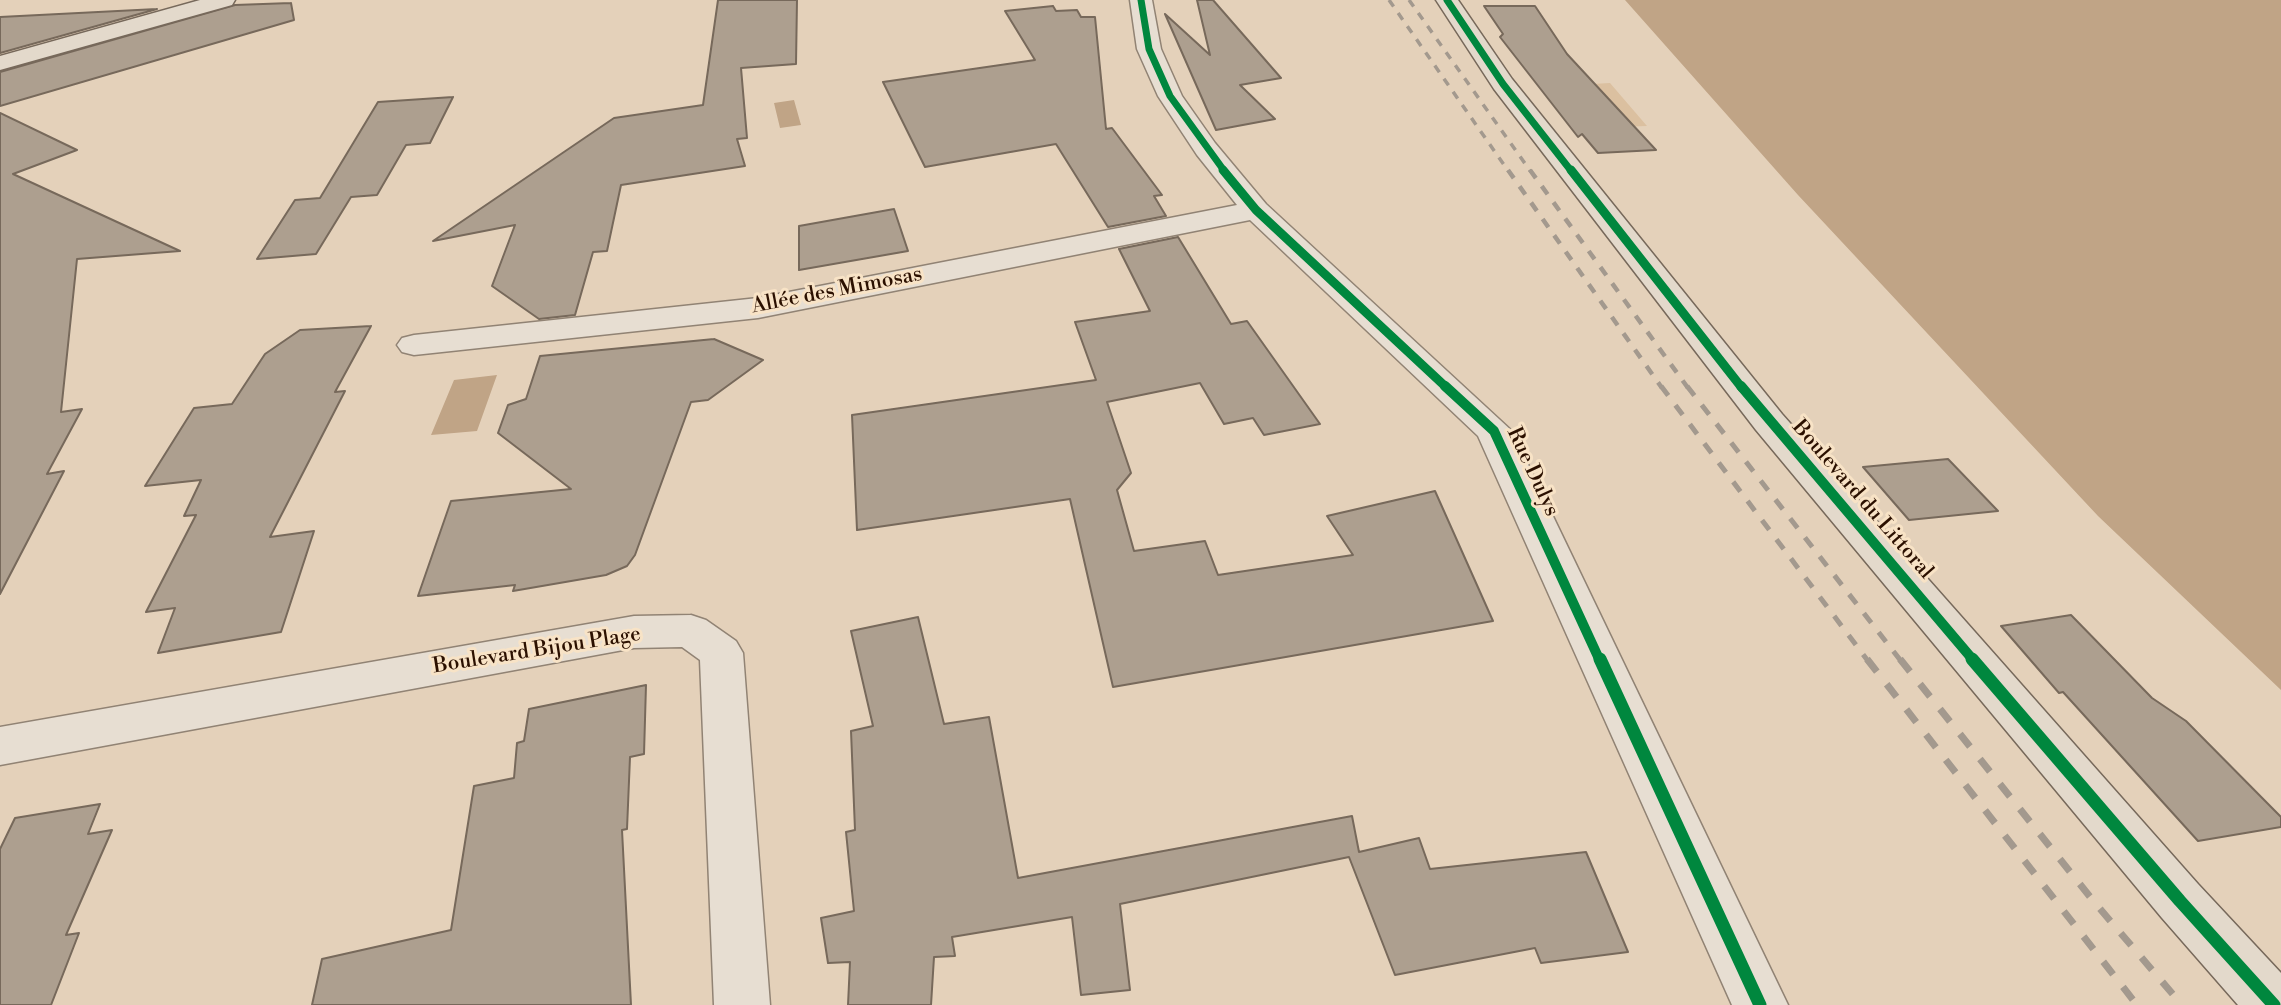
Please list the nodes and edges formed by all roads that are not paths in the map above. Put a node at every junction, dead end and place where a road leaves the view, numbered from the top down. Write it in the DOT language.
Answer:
graph roads {
  1 [pos="224,0"];
  2 [pos="1141,0"];
  3 [pos="1447,0"];
  4 [pos="0,63"];
  5 [pos="1256,210"];
  6 [pos="414,345"];
  7 [pos="0,746"];
  8 [pos="742,1005"];
  9 [pos="1760,1005"];
  10 [pos="2274,1005"];
  1 -- 4 [label="main road"];
  2 -- 5 [label="street, Rue Dulys"];
  3 -- 10 [label="main road, Boulevard du Littoral"];
  5 -- 6 [label="street, Allée des Mimosas"];
  5 -- 9 [label="street, Rue Dulys"];
  7 -- 8 [label="street, Boulevard Bijou Plage"];
}
